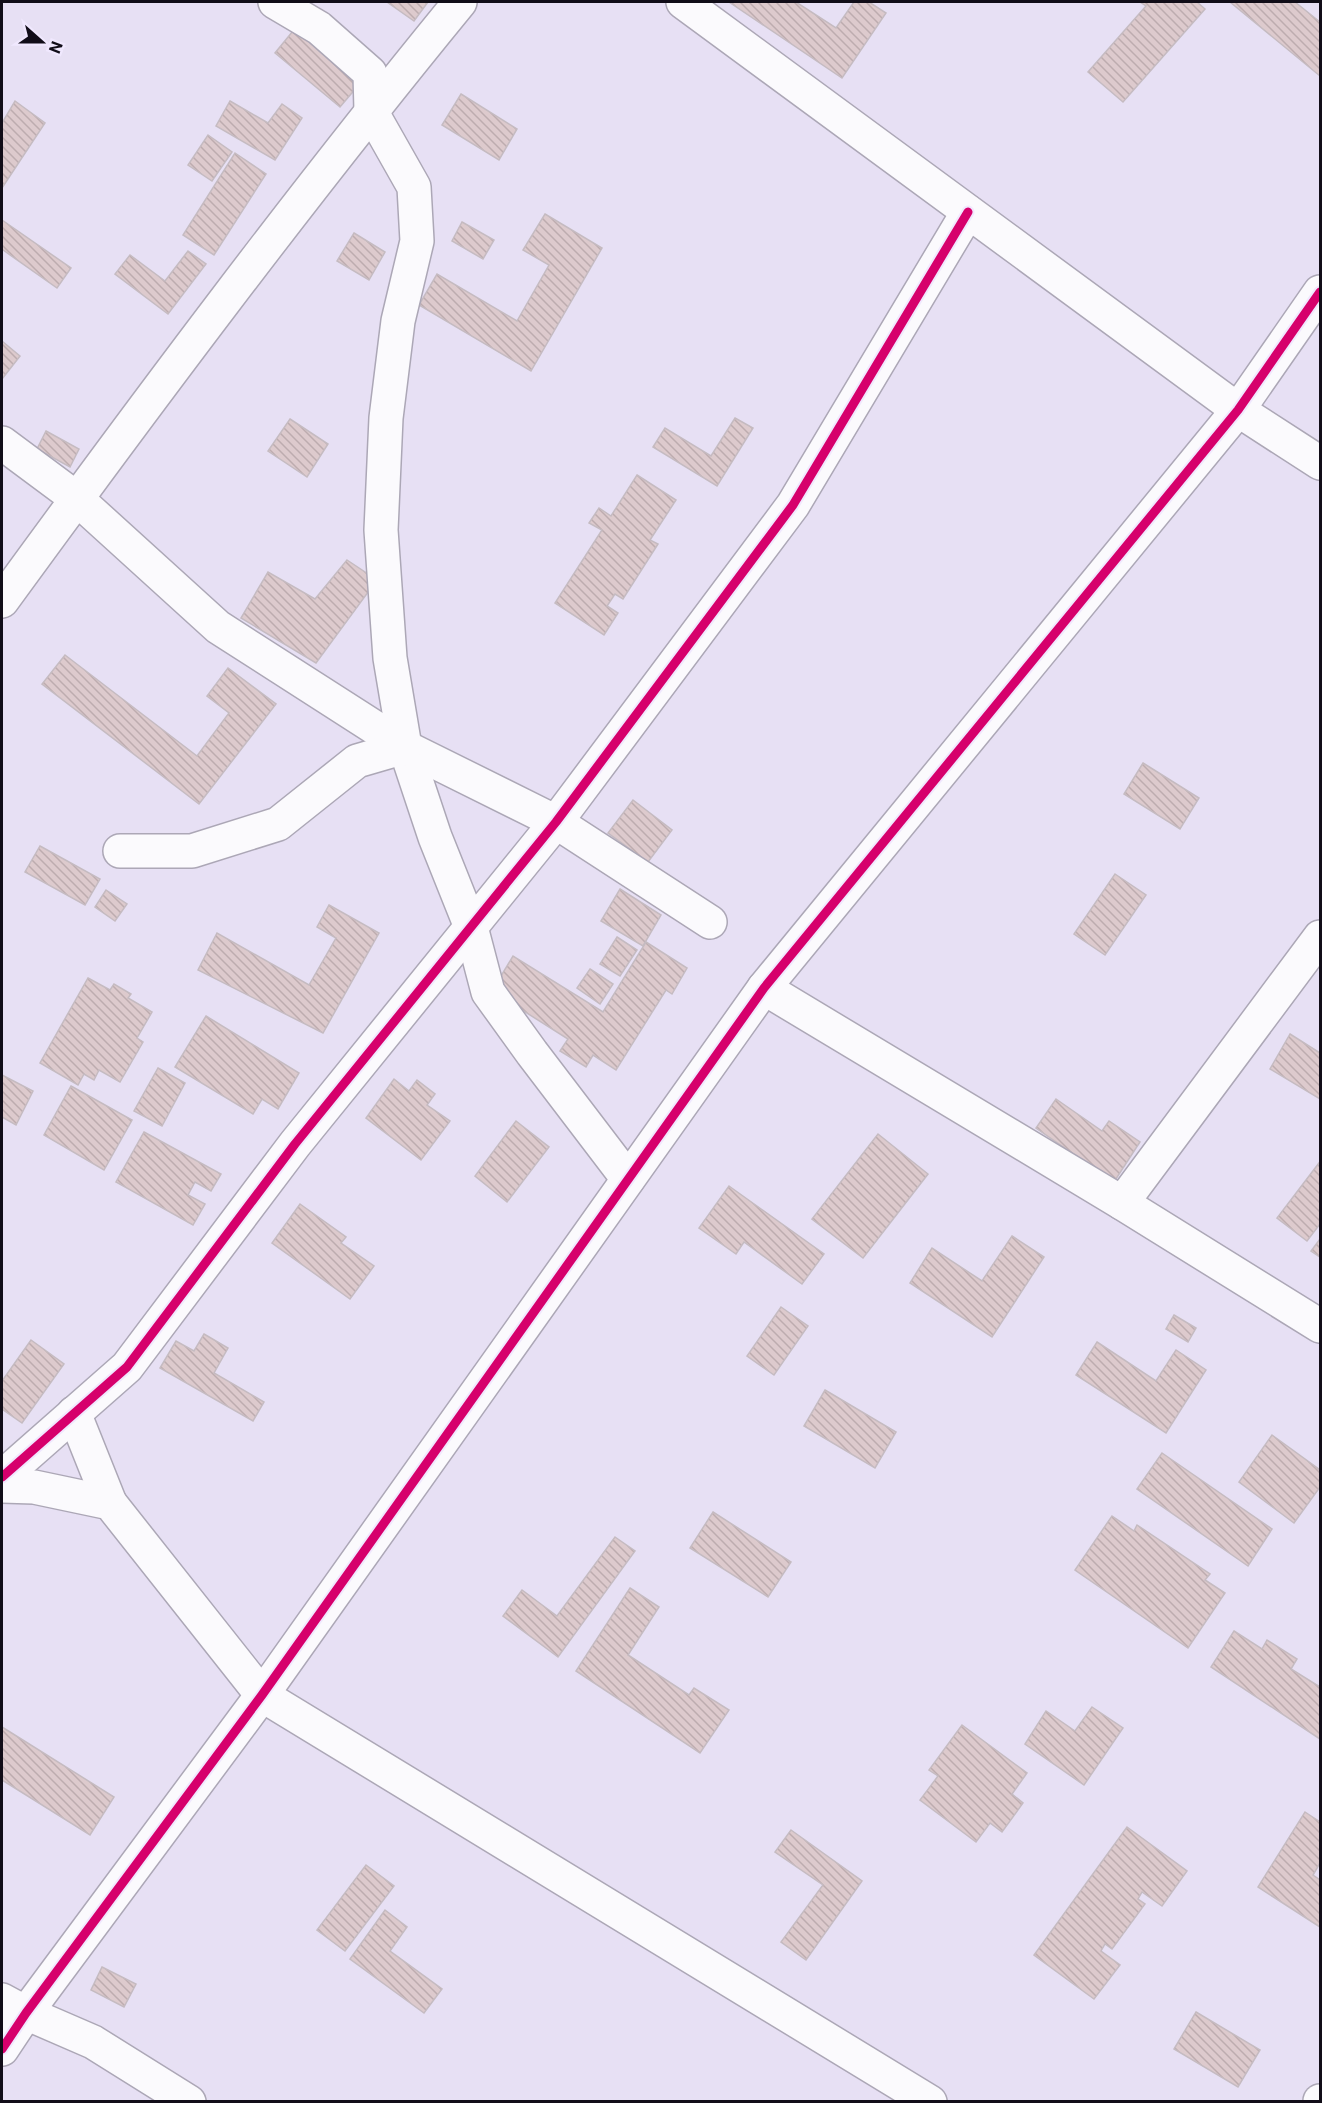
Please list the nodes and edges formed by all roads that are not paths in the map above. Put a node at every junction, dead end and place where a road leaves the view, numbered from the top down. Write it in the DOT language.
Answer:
graph roads {
  1 [pos="275,2"];
  2 [pos="460,2"];
  3 [pos="690,4"];
  4 [pos="371,111"];
  5 [pos="968,212"];
  6 [pos="1320,292"];
  7 [pos="1238,410"];
  8 [pos="2,443"];
  9 [pos="1320,463"];
  10 [pos="76,498"];
  11 [pos="2,601"];
  12 [pos="405,747"];
  13 [pos="556,822"];
  14 [pos="120,851"];
  15 [pos="710,922"];
  16 [pos="471,927"];
  17 [pos="1320,937"];
  18 [pos="764,988"];
  19 [pos="628,1179"];
  20 [pos="1122,1203"];
  21 [pos="1320,1326"];
  22 [pos="74,1413"];
  23 [pos="2,1477"];
  24 [pos="2,1486"];
  25 [pos="110,1503"];
  26 [pos="262,1695"];
  27 [pos="14,2007"];
  28 [pos="2,2049"];
  29 [pos="189,2102"];
  30 [pos="930,2102"];
  1 -- 4 [label="street"];
  2 -- 4 [label="street"];
  3 -- 5 [label="street"];
  4 -- 10 [label="street"];
  4 -- 12 [label="street"];
  5 -- 7 [label="street"];
  5 -- 13 [label="street"];
  6 -- 7 [label="street"];
  7 -- 9 [label="street"];
  7 -- 18 [label="street"];
  8 -- 10 [label="street"];
  10 -- 11 [label="street"];
  10 -- 12 [label="street"];
  12 -- 13 [label="street"];
  12 -- 14 [label="street"];
  12 -- 16 [label="street"];
  13 -- 15 [label="street"];
  13 -- 16 [label="street"];
  16 -- 19 [label="street"];
  16 -- 22 [label="street"];
  17 -- 20 [label="street"];
  18 -- 19 [label="street"];
  18 -- 20 [label="street"];
  19 -- 26 [label="street"];
  20 -- 21 [label="street"];
  22 -- 23 [label="street"];
  22 -- 25 [label="street"];
  24 -- 25 [label="street"];
  25 -- 26 [label="street"];
  26 -- 27 [label="street"];
  26 -- 30 [label="street"];
  27 -- 28 [label="street"];
  27 -- 29 [label="street"];
}
